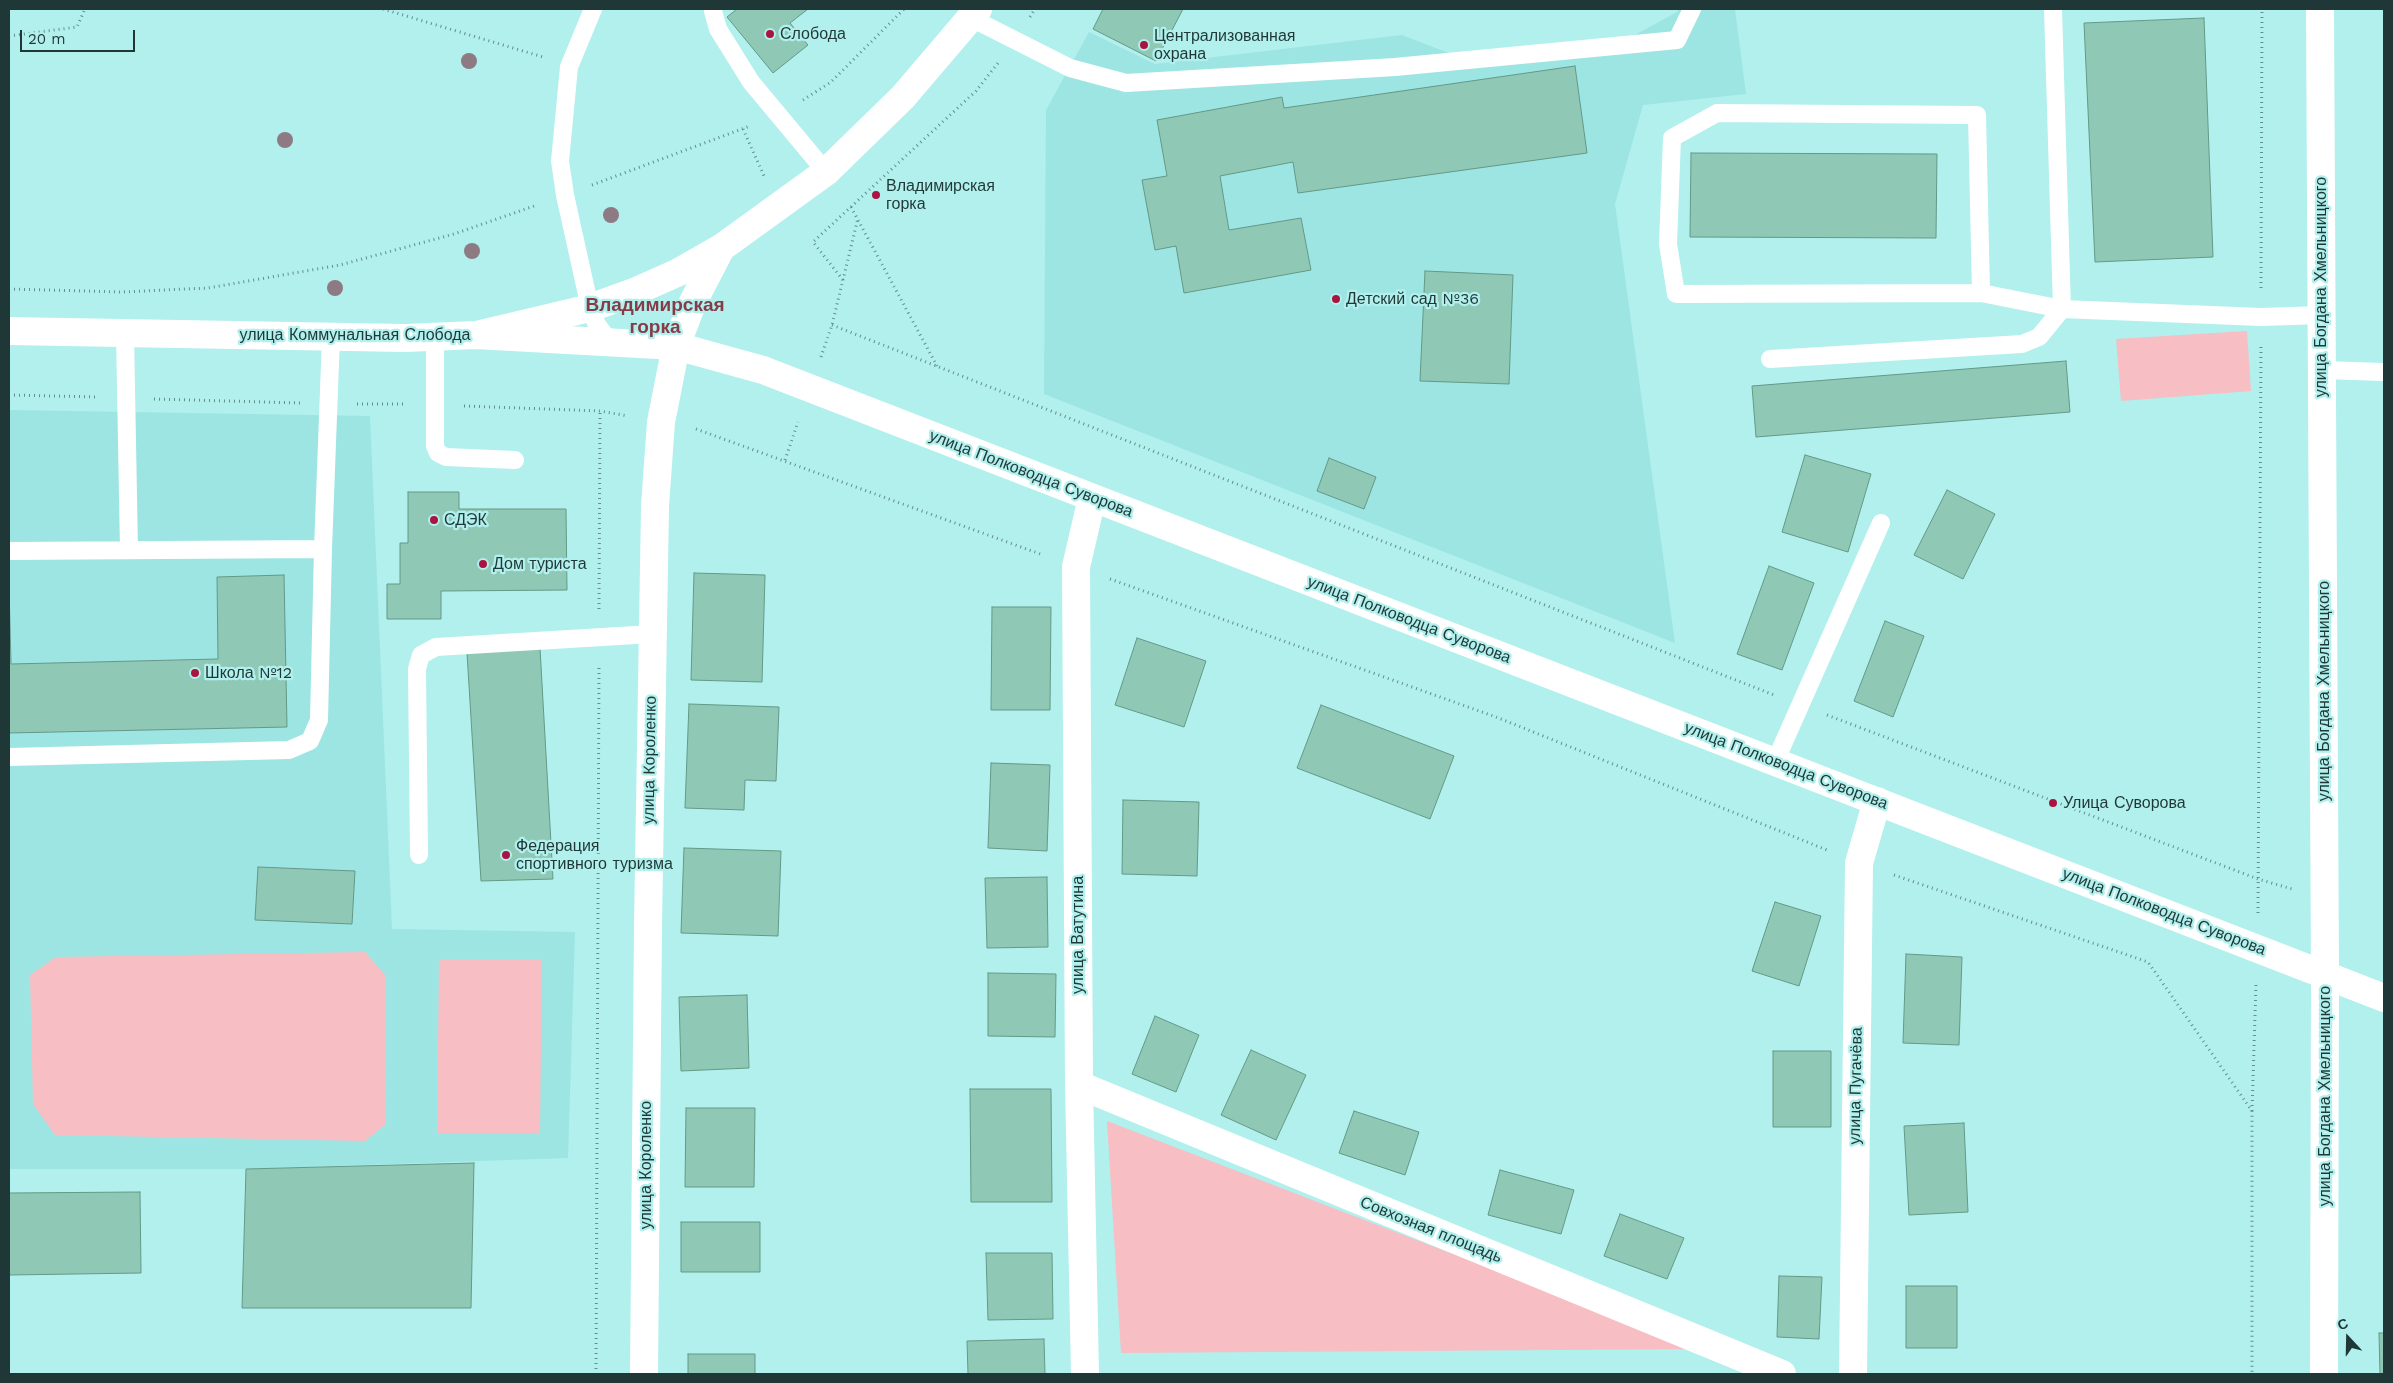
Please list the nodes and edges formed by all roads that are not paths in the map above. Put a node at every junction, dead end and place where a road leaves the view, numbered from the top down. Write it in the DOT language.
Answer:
graph roads {
  1 [pos="592,9"];
  2 [pos="1692,9"];
  3 [pos="2053,9"];
  4 [pos="2320,9"];
  5 [pos="713,11"];
  6 [pos="974,13"];
  7 [pos="826,172"];
  8 [pos="722,248"];
  9 [pos="1981,293"];
  10 [pos="590,308"];
  11 [pos="2062,309"];
  12 [pos="2322,315"];
  13 [pos="9,331"];
  14 [pos="125,334"];
  15 [pos="476,335"];
  16 [pos="435,336"];
  17 [pos="331,337"];
  18 [pos="615,342"];
  19 [pos="676,346"];
  20 [pos="1770,359"];
  21 [pos="2322,370"];
  22 [pos="2384,372"];
  23 [pos="515,460"];
  24 [pos="1092,498"];
  25 [pos="1880,523"];
  26 [pos="323,549"];
  27 [pos="128,550"];
  28 [pos="9,551"];
  29 [pos="652,634"];
  30 [pos="9,757"];
  31 [pos="1775,762"];
  32 [pos="1877,801"];
  33 [pos="419,855"];
  34 [pos="2325,975"];
  35 [pos="2384,998"];
  36 [pos="1080,1085"];
  37 [pos="644,1374"];
  38 [pos="1086,1374"];
  39 [pos="1782,1374"];
  40 [pos="1853,1374"];
  41 [pos="2324,1374"];
  1 -- 10 [label="lane"];
  2 -- 6 [label="lane"];
  3 -- 11 [label="lane"];
  4 -- 12 [label="street, улица Богдана Хмельницкого"];
  5 -- 7 [label="lane"];
  6 -- 7 [label="street, улица Коммунальная Слобода"];
  7 -- 8 [label="street, улица Коммунальная Слобода"];
  8 -- 10 [label="street, улица Коммунальная Слобода"];
  8 -- 19 [label="street, улица Короленко"];
  9 -- 9 [label="lane"];
  9 -- 11 [label="lane"];
  10 -- 15 [label="street, улица Коммунальная Слобода"];
  10 -- 18 [label="lane"];
  11 -- 12 [label="lane"];
  11 -- 20 [label="lane"];
  12 -- 21 [label="street, улица Богдана Хмельницкого"];
  13 -- 14 [label="street, улица Коммунальная Слобода"];
  14 -- 17 [label="street, улица Коммунальная Слобода"];
  14 -- 27 [label="lane"];
  15 -- 16 [label="street, улица Коммунальная Слобода"];
  15 -- 18 [label="street, улица Полководца Суворова"];
  16 -- 17 [label="street, улица Коммунальная Слобода"];
  16 -- 23 [label="lane"];
  17 -- 26 [label="lane"];
  18 -- 19 [label="street, улица Полководца Суворова"];
  19 -- 24 [label="street, улица Полководца Суворова"];
  19 -- 29 [label="street, улица Короленко"];
  21 -- 22 [label="lane"];
  21 -- 34 [label="street, улица Богдана Хмельницкого"];
  24 -- 31 [label="street, улица Полководца Суворова"];
  24 -- 36 [label="street, улица Ватутина"];
  25 -- 31 [label="lane"];
  26 -- 27 [label="lane"];
  26 -- 30 [label="lane"];
  27 -- 28 [label="lane"];
  29 -- 33 [label="lane"];
  29 -- 37 [label="street, улица Короленко"];
  31 -- 32 [label="street, улица Полководца Суворова"];
  32 -- 34 [label="street, улица Полководца Суворова"];
  32 -- 40 [label="street, улица Пугачёва"];
  34 -- 35 [label="street, улица Полководца Суворова"];
  34 -- 41 [label="street, улица Богдана Хмельницкого"];
  36 -- 38 [label="street, улица Ватутина"];
  36 -- 39 [label="street, Совхозная площадь"];
}
